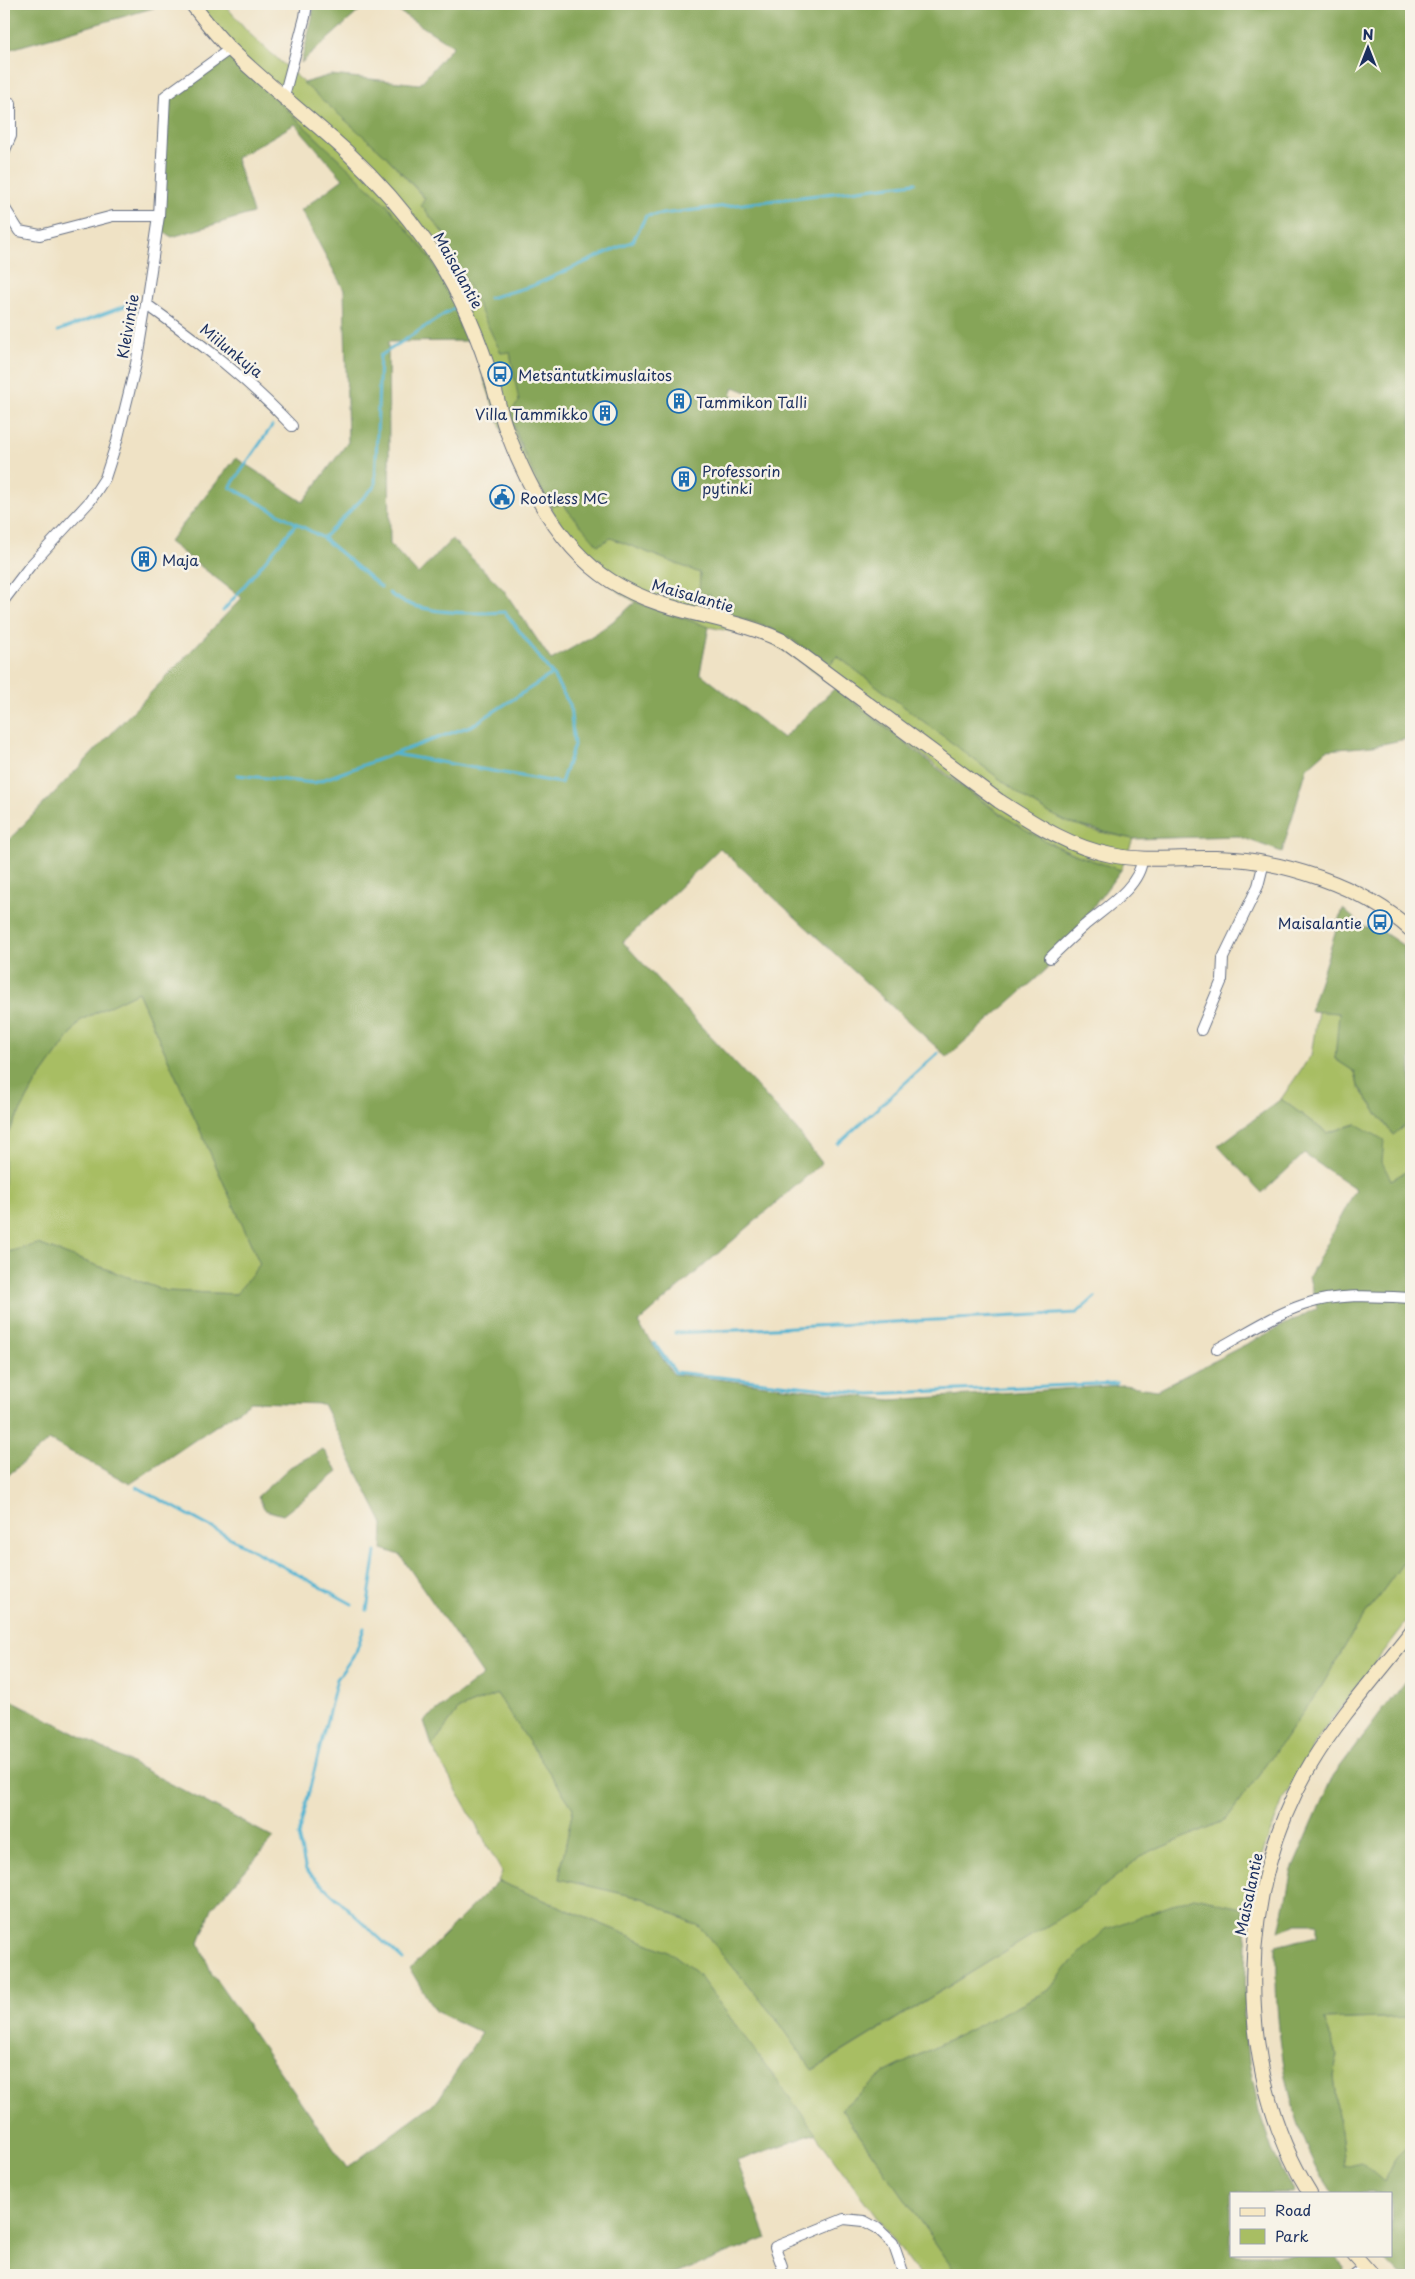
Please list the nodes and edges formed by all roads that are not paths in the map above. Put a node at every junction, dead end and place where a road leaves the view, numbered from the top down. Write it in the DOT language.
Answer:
graph roads {
  1 [pos="192,4"];
  2 [pos="307,4"];
  3 [pos="230,49"];
  4 [pos="284,96"];
  5 [pos="11,103"];
  6 [pos="4,152"];
  7 [pos="4,207"];
  8 [pos="159,216"];
  9 [pos="146,304"];
  10 [pos="292,426"];
  11 [pos="4,600"];
  12 [pos="1142,859"];
  13 [pos="1264,862"];
  14 [pos="1411,930"];
  15 [pos="1050,958"];
  16 [pos="1201,1030"];
  17 [pos="1411,1298"];
  18 [pos="1217,1349"];
  19 [pos="1411,1632"];
  20 [pos="1309,2192"];
  21 [pos="1355,2256"];
  22 [pos="782,2266"];
  23 [pos="1364,2273"];
  24 [pos="904,2275"];
  1 -- 3 [label="main road, Maisalantie"];
  2 -- 4 [label="street"];
  3 -- 4 [label="main road, Maisalantie"];
  3 -- 8 [label="street, Kleivintie"];
  4 -- 12 [label="main road, Maisalantie"];
  5 -- 6 [label="street"];
  7 -- 8 [label="street"];
  8 -- 9 [label="street, Kleivintie"];
  9 -- 10 [label="street, Miilunkuja"];
  9 -- 11 [label="street, Kleivintie"];
  12 -- 13 [label="main road, Maisalantie"];
  12 -- 15 [label="street"];
  13 -- 14 [label="main road, Maisalantie"];
  13 -- 16 [label="street"];
  17 -- 18 [label="street"];
  19 -- 20 [label="main road, Maisalantie"];
  21 -- 23 [label="main road"];
  22 -- 24 [label="street"];
}
